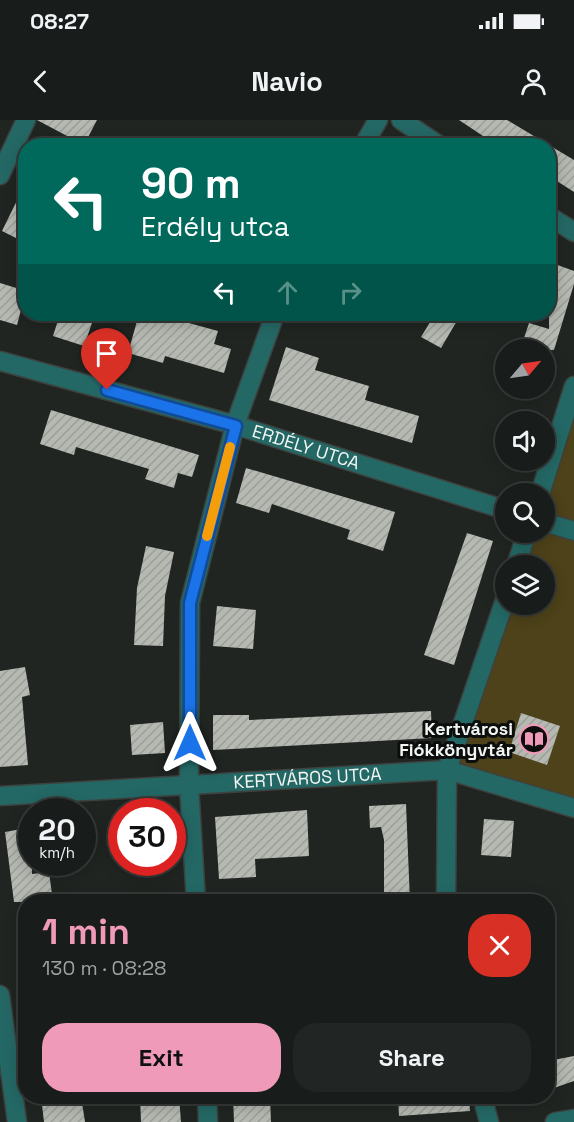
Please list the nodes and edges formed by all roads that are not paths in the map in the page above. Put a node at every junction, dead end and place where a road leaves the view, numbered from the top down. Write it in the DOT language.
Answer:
graph roads {
  1 [pos="26,120"];
  2 [pos="378,120"];
  3 [pos="401,120"];
  4 [pos="368,138"];
  5 [pos="429,138"];
  6 [pos="0,175"];
  7 [pos="556,220"];
  8 [pos="574,232"];
  9 [pos="272,321"];
  10 [pos="0,361"];
  11 [pos="574,386"];
  12 [pos="236,426"];
  13 [pos="543,483"];
  14 [pos="495,507"];
  15 [pos="555,525"];
  16 [pos="574,531"];
  17 [pos="500,615"];
  18 [pos="447,770"];
  19 [pos="189,785"];
  20 [pos="0,796"];
  21 [pos="574,806"];
  22 [pos="196,894"];
  23 [pos="446,894"];
  24 [pos="0,994"];
  25 [pos="207,1104"];
  26 [pos="484,1104"];
  27 [pos="574,1119"];
  28 [pos="17,1122"];
  29 [pos="208,1122"];
  30 [pos="489,1122"];
  31 [pos="555,1122"];
  1 -- 6 [label="street"];
  2 -- 4 [label="street"];
  3 -- 5 [label="street"];
  7 -- 8 [label="street"];
  9 -- 12 [label="street"];
  10 -- 12 [label="street, ERDÉLY UTCA"];
  11 -- 13 [label="street"];
  12 -- 14 [label="street, ERDÉLY UTCA"];
  12 -- 19 [label="street"];
  15 -- 16 [label="street"];
  17 -- 18 [label="street"];
  18 -- 19 [label="street, KERTVÁROS UTCA"];
  18 -- 21 [label="street, KERTVÁROS UTCA"];
  18 -- 23 [label="street"];
  19 -- 20 [label="street, KERTVÁROS UTCA"];
  19 -- 22 [label="street"];
  24 -- 28 [label="street"];
  25 -- 29 [label="street"];
  26 -- 30 [label="street"];
  27 -- 31 [label="street"];
}
